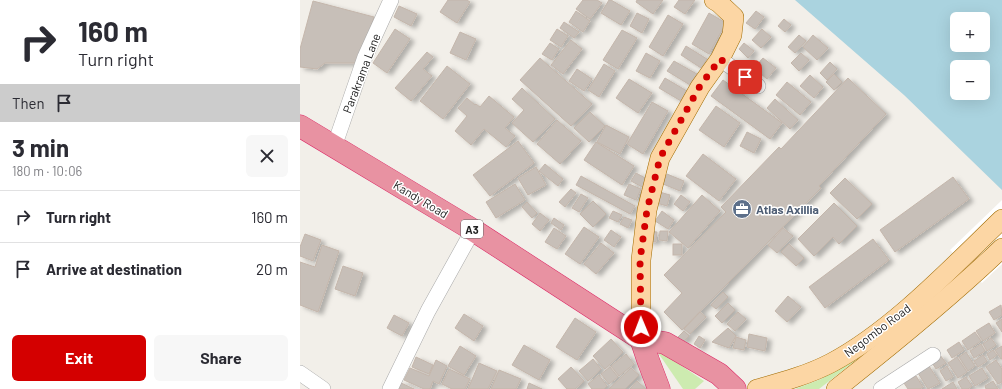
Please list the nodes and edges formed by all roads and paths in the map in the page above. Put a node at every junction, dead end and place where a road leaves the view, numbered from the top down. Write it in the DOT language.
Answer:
graph roads {
  1 [pos="391,0"];
  2 [pos="714,0"];
  3 [pos="720,59"];
  4 [pos="758,86"];
  5 [pos="300,126"];
  6 [pos="334,147"];
  7 [pos="1002,219"];
  8 [pos="473,230"];
  9 [pos="1002,248"];
  10 [pos="641,339"];
  11 [pos="933,355"];
  12 [pos="300,373"];
  13 [pos="323,389"];
  14 [pos="390,389"];
  15 [pos="659,389"];
  16 [pos="734,389"];
  17 [pos="757,389"];
  18 [pos="836,389"];
  19 [pos="881,389"];
  1 -- 6 [label="street, Parakrama Lane"];
  2 -- 3 [label="main road"];
  3 -- 4 [label="street"];
  3 -- 10 [label="main road"];
  5 -- 6 [label="highway, Kandy Road / A3"];
  6 -- 8 [label="highway, Kandy Road / A3"];
  7 -- 17 [label="main road, Negombo Road"];
  8 -- 10 [label="highway, Kandy Road / A3"];
  8 -- 14 [label="street"];
  9 -- 18 [label="main road, Negombo Road"];
  10 -- 15 [label="highway"];
  10 -- 16 [label="highway, Kandy Road / A3"];
  11 -- 19 [label="street"];
  12 -- 13 [label="street"];
}
